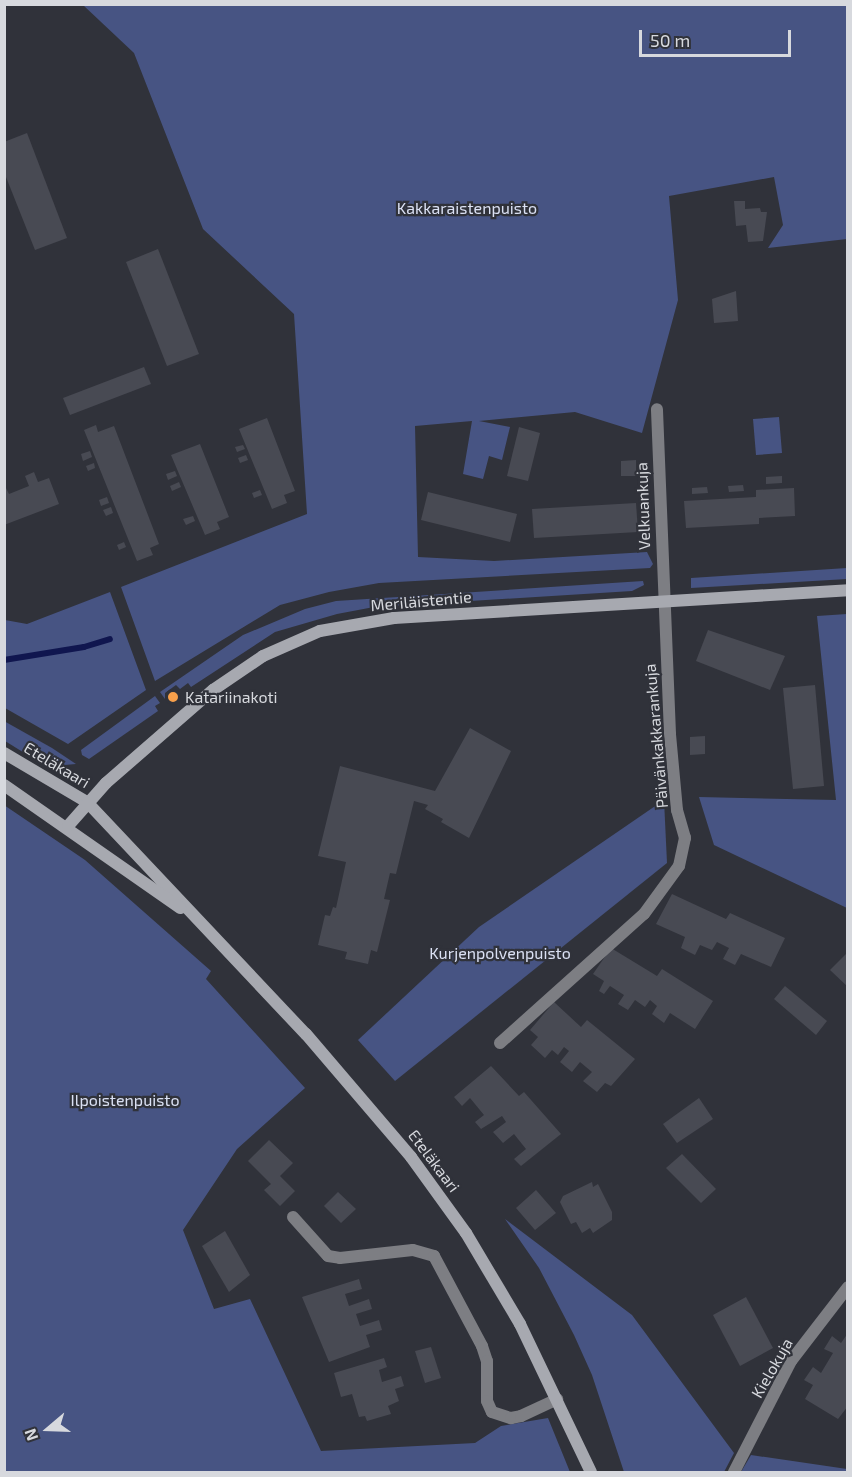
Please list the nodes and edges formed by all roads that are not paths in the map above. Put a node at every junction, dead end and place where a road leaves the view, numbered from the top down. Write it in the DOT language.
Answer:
graph roads {
  1 [pos="657,410"];
  2 [pos="848,590"];
  3 [pos="663,601"];
  4 [pos="4,753"];
  5 [pos="4,785"];
  6 [pos="87,802"];
  7 [pos="68,826"];
  8 [pos="188,913"];
  9 [pos="500,1042"];
  10 [pos="293,1217"];
  11 [pos="848,1287"];
  12 [pos="556,1399"];
  13 [pos="591,1473"];
  14 [pos="734,1473"];
  1 -- 3 [label="street, Velkuankuja"];
  2 -- 3 [label="main road, Meriläistentie"];
  3 -- 6 [label="main road, Meriläistentie"];
  3 -- 9 [label="street, Päivänkakkarankuja"];
  4 -- 6 [label="main road, Eteläkaari"];
  5 -- 7 [label="main road, Eteläkaari"];
  6 -- 7 [label="main road, Meriläistentie"];
  6 -- 8 [label="main road, Eteläkaari"];
  7 -- 8 [label="main road, Eteläkaari"];
  8 -- 12 [label="main road, Eteläkaari"];
  10 -- 12 [label="street"];
  11 -- 14 [label="street, Kielokuja"];
  12 -- 13 [label="main road, Eteläkaari"];
}
